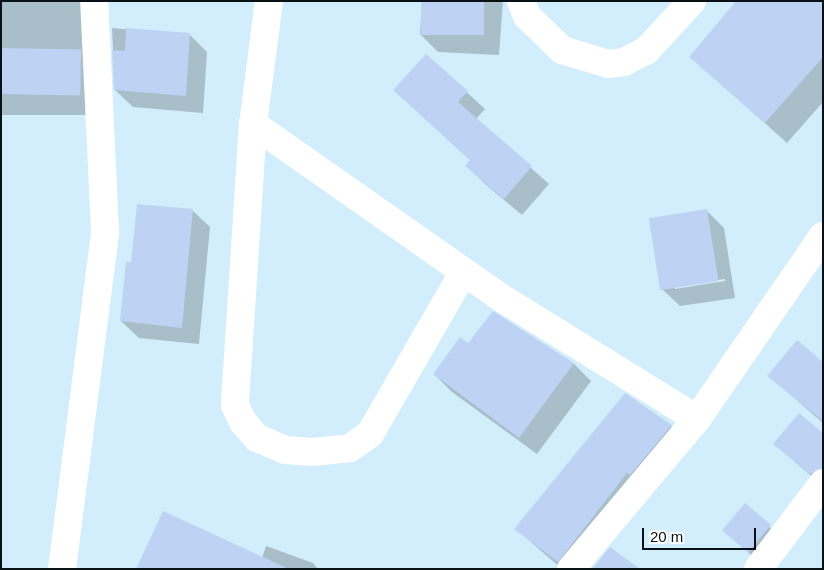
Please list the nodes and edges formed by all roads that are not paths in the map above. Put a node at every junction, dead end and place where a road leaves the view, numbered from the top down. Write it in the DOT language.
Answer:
graph roads {
  1 [pos="94,1"];
  2 [pos="269,1"];
  3 [pos="521,1"];
  4 [pos="692,1"];
  5 [pos="253,124"];
  6 [pos="823,236"];
  7 [pos="463,272"];
  8 [pos="697,419"];
  9 [pos="823,483"];
  10 [pos="62,569"];
  11 [pos="571,569"];
  12 [pos="758,569"];
  1 -- 10 [label="street"];
  2 -- 5 [label="street"];
  3 -- 4 [label="street"];
  5 -- 7 [label="street"];
  5 -- 7 [label="street"];
  6 -- 8 [label="street"];
  7 -- 8 [label="street"];
  8 -- 11 [label="street"];
  9 -- 12 [label="street"];
}
